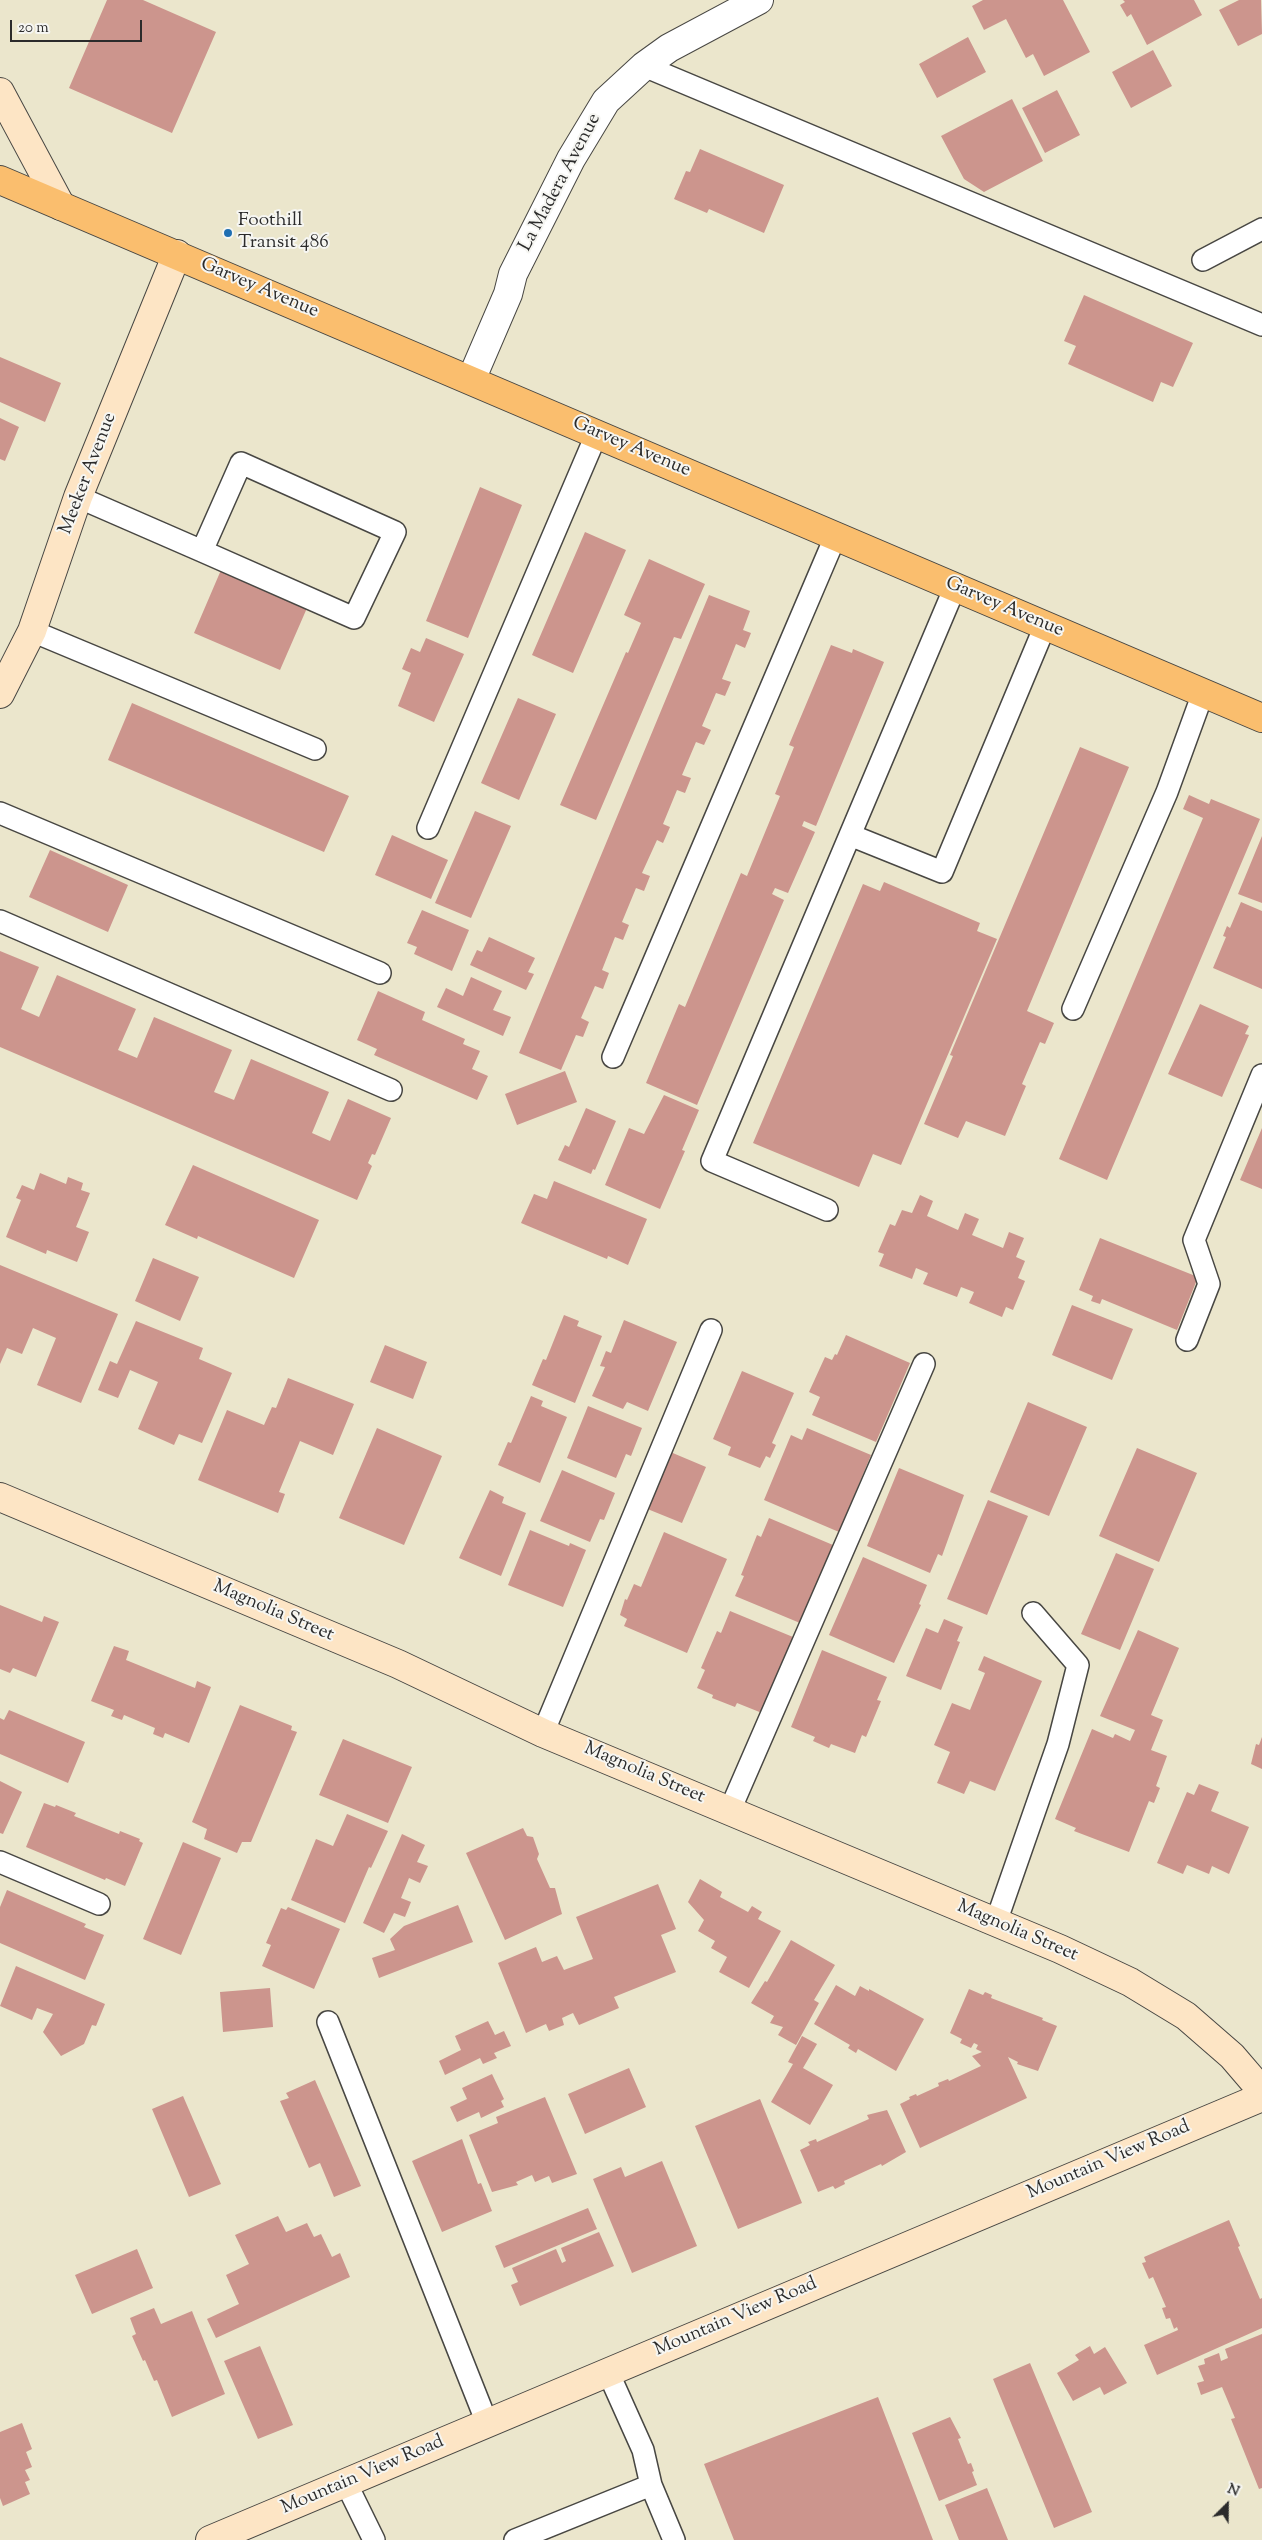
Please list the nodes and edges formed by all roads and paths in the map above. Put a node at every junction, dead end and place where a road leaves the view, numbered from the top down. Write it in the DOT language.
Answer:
graph roads {
  1 [pos="759,0"];
  2 [pos="644,66"];
  3 [pos="0,92"];
  4 [pos="0,180"];
  5 [pos="61,206"];
  6 [pos="1262,229"];
  7 [pos="177,254"];
  8 [pos="1203,260"];
  9 [pos="1262,325"];
  10 [pos="471,380"];
  11 [pos="597,433"];
  12 [pos="78,497"];
  13 [pos="836,535"];
  14 [pos="202,551"];
  15 [pos="955,587"];
  16 [pos="1045,626"];
  17 [pos="32,631"];
  18 [pos="1203,693"];
  19 [pos="0,694"];
  20 [pos="1262,718"];
  21 [pos="315,749"];
  22 [pos="0,813"];
  23 [pos="428,828"];
  24 [pos="850,834"];
  25 [pos="0,922"];
  26 [pos="380,973"];
  27 [pos="1073,1009"];
  28 [pos="613,1057"];
  29 [pos="1262,1076"];
  30 [pos="391,1090"];
  31 [pos="827,1210"];
  32 [pos="711,1330"];
  33 [pos="1187,1340"];
  34 [pos="924,1364"];
  35 [pos="0,1497"];
  36 [pos="1034,1613"];
  37 [pos="544,1733"];
  38 [pos="730,1810"];
  39 [pos="0,1862"];
  40 [pos="99,1904"];
  41 [pos="996,1922"];
  42 [pos="328,2022"];
  43 [pos="1262,2091"];
  44 [pos="1262,2097"];
  45 [pos="608,2372"];
  46 [pos="487,2423"];
  47 [pos="346,2482"];
  48 [pos="651,2485"];
  49 [pos="223,2538"];
  50 [pos="374,2540"];
  51 [pos="515,2540"];
  52 [pos="674,2540"];
  1 -- 2 [label="street, La Madera Avenue"];
  2 -- 9 [label="lane"];
  2 -- 10 [label="street, La Madera Avenue"];
  3 -- 5 [label="street"];
  4 -- 5 [label="main road, Garvey Avenue"];
  5 -- 7 [label="main road, Garvey Avenue"];
  6 -- 8 [label="lane"];
  7 -- 10 [label="main road, Garvey Avenue"];
  7 -- 12 [label="street, Meeker Avenue"];
  10 -- 11 [label="main road, Garvey Avenue"];
  11 -- 13 [label="main road, Garvey Avenue"];
  11 -- 23 [label="lane"];
  12 -- 14 [label="lane"];
  12 -- 17 [label="street, Meeker Avenue"];
  13 -- 15 [label="main road, Garvey Avenue"];
  13 -- 28 [label="lane"];
  14 -- 14 [label="lane"];
  15 -- 16 [label="main road, Garvey Avenue"];
  15 -- 24 [label="lane"];
  16 -- 18 [label="main road, Garvey Avenue"];
  16 -- 24 [label="lane"];
  17 -- 19 [label="street, Meeker Avenue"];
  17 -- 21 [label="lane"];
  18 -- 20 [label="main road, Garvey Avenue"];
  18 -- 27 [label="lane"];
  22 -- 26 [label="lane"];
  24 -- 31 [label="lane"];
  25 -- 30 [label="lane"];
  29 -- 33 [label="lane"];
  32 -- 37 [label="lane"];
  34 -- 38 [label="lane"];
  35 -- 37 [label="street, Magnolia Street"];
  36 -- 41 [label="lane"];
  37 -- 38 [label="street, Magnolia Street"];
  38 -- 41 [label="street, Magnolia Street"];
  39 -- 40 [label="lane"];
  41 -- 43 [label="street, Magnolia Street"];
  42 -- 46 [label="lane"];
  44 -- 45 [label="street, Mountain View Road"];
  45 -- 46 [label="street, Mountain View Road"];
  45 -- 48 [label="lane"];
  46 -- 47 [label="street, Mountain View Road"];
  47 -- 49 [label="street, Mountain View Road"];
  47 -- 50 [label="lane"];
  48 -- 51 [label="lane"];
  48 -- 52 [label="lane"];
}
